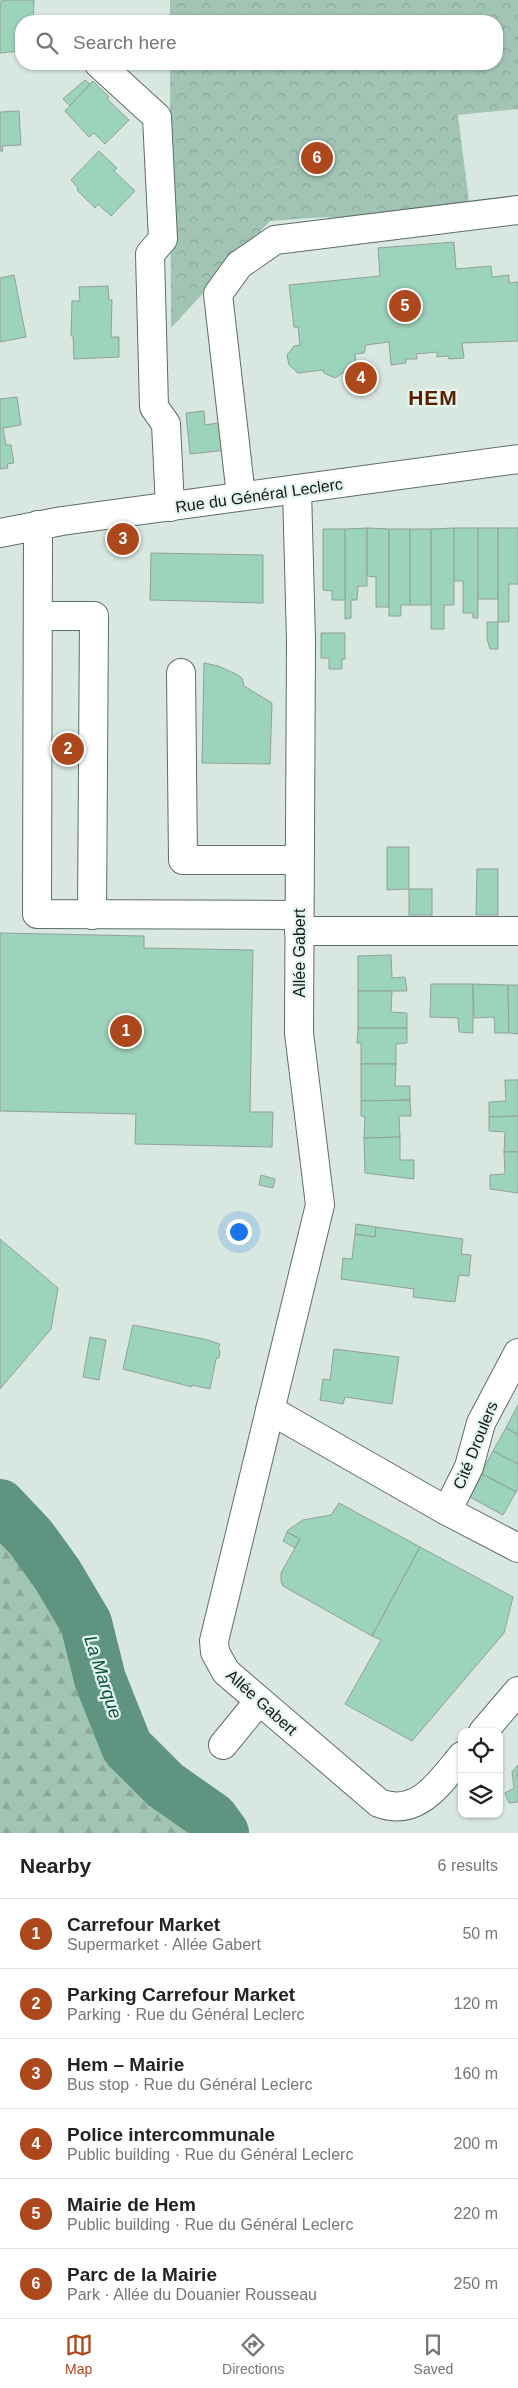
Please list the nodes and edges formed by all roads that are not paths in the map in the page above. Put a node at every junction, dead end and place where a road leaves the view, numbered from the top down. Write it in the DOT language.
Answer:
graph roads {
  1 [pos="105,70"];
  2 [pos="518,210"];
  3 [pos="518,459"];
  4 [pos="297,489"];
  5 [pos="241,496"];
  6 [pos="170,507"];
  7 [pos="38,524"];
  8 [pos="0,532"];
  9 [pos="38,616"];
  10 [pos="181,673"];
  11 [pos="299,860"];
  12 [pos="92,915"];
  13 [pos="299,924"];
  14 [pos="518,931"];
  15 [pos="518,1353"];
  16 [pos="270,1410"];
  17 [pos="448,1511"];
  18 [pos="518,1548"];
  19 [pos="518,1691"];
  20 [pos="259,1701"];
  21 [pos="486,1728"];
  22 [pos="224,1745"];
  23 [pos="458,1761"];
  1 -- 6 [label="street"];
  2 -- 5 [label="street"];
  3 -- 4 [label="street, Rue du Général Leclerc"];
  4 -- 5 [label="street, Rue du Général Leclerc"];
  4 -- 11 [label="street, Allée Gabert"];
  5 -- 6 [label="street, Rue du Général Leclerc"];
  6 -- 7 [label="street, Rue du Général Leclerc"];
  7 -- 8 [label="street, Rue du Général Leclerc"];
  7 -- 9 [label="street"];
  9 -- 12 [label="street"];
  9 -- 12 [label="street"];
  10 -- 11 [label="street"];
  11 -- 13 [label="street, Allée Gabert"];
  12 -- 13 [label="street"];
  13 -- 14 [label="street"];
  13 -- 16 [label="street, Allée Gabert"];
  15 -- 17 [label="street, Cité Droulers"];
  16 -- 17 [label="street"];
  16 -- 20 [label="street, Allée Gabert"];
  17 -- 18 [label="street"];
  19 -- 21 [label="street"];
  20 -- 22 [label="street"];
  20 -- 23 [label="street, Allée Gabert"];
}
